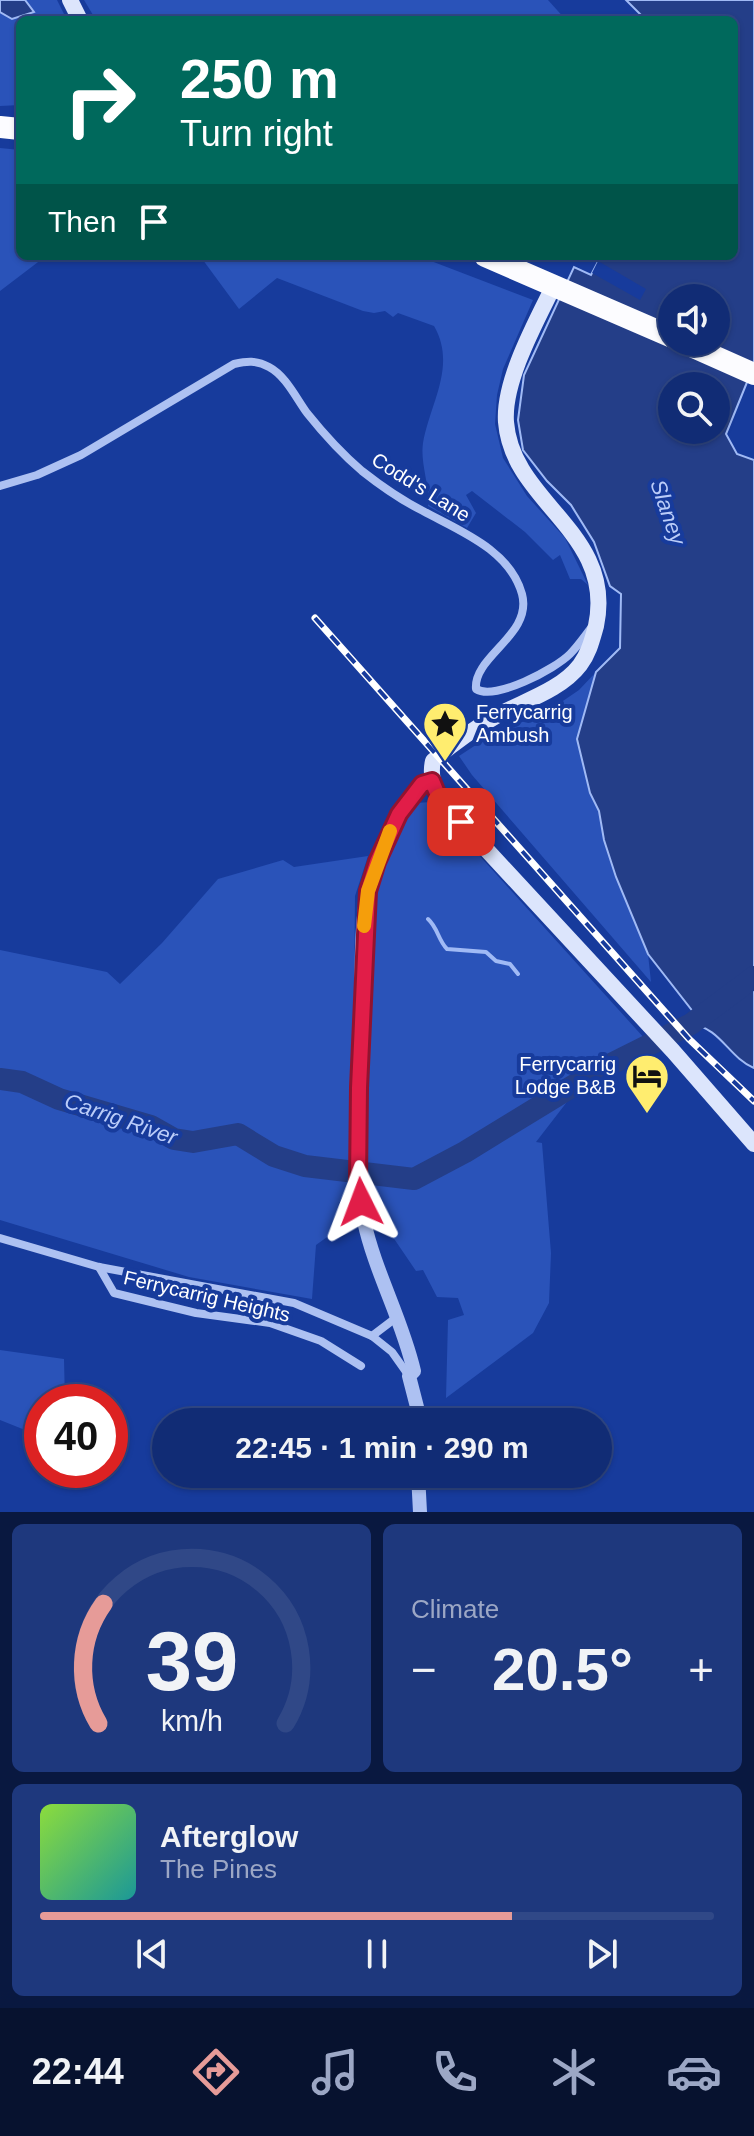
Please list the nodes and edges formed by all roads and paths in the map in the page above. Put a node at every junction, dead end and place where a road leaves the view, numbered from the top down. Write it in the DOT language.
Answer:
graph roads {
  1 [pos="495,260"];
  2 [pos="559,287"];
  3 [pos="658,331"];
  4 [pos="714,356"];
  5 [pos="754,374"];
  6 [pos="0,486"];
  7 [pos="597,622"];
  8 [pos="432,781"];
  9 [pos="754,1144"];
  10 [pos="0,1238"];
  11 [pos="99,1267"];
  12 [pos="398,1316"];
  13 [pos="372,1336"];
  14 [pos="361,1366"];
  15 [pos="409,1376"];
  16 [pos="417,1408"];
  17 [pos="419,1488"];
  18 [pos="420,1512"];
  1 -- 2 [label="highway"];
  2 -- 3 [label="highway"];
  2 -- 7 [label="main road"];
  4 -- 5 [label="highway"];
  6 -- 7 [label="street, Codd's Lane"];
  7 -- 8 [label="main road"];
  8 -- 9 [label="main road"];
  8 -- 12 [label="street"];
  10 -- 11 [label="street"];
  11 -- 13 [label="street"];
  11 -- 14 [label="street, Ferrycarrig Heights"];
  12 -- 13 [label="street"];
  12 -- 15 [label="street"];
  13 -- 15 [label="street"];
  15 -- 16 [label="street"];
  17 -- 18 [label="street"];
}
